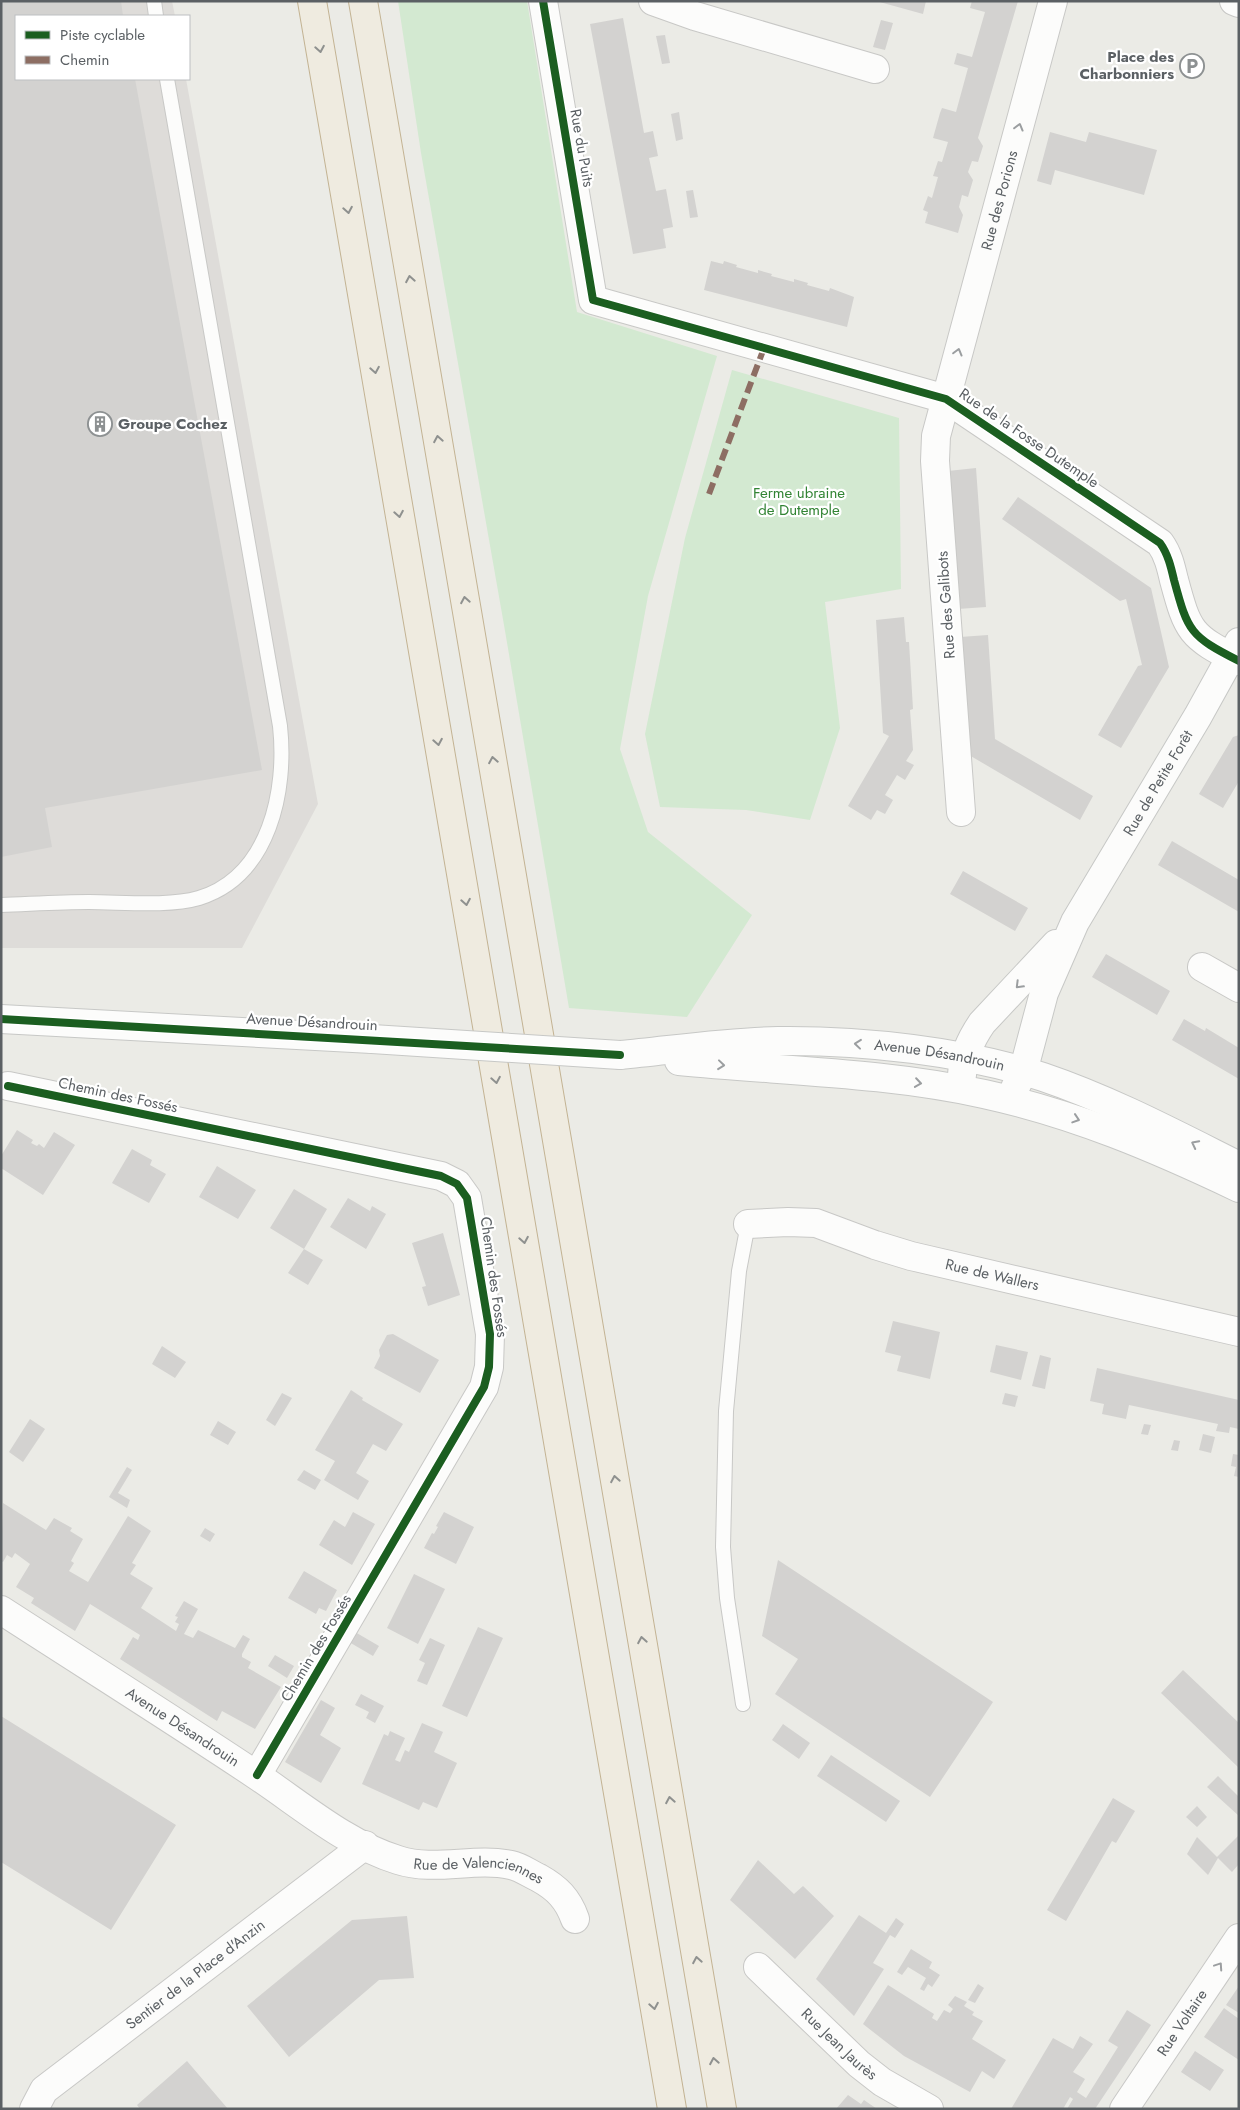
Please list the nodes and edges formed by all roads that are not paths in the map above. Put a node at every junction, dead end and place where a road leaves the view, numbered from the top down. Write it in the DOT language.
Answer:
graph roads {
  1 [pos="154,1"];
  2 [pos="312,1"];
  3 [pos="363,1"];
  4 [pos="543,1"];
  5 [pos="652,1"];
  6 [pos="1053,1"];
  7 [pos="1234,1"];
  8 [pos="1239,3"];
  9 [pos="156,15"];
  10 [pos="875,69"];
  11 [pos="167,80"];
  12 [pos="593,300"];
  13 [pos="946,399"];
  14 [pos="1236,653"];
  15 [pos="961,812"];
  16 [pos="1,905"];
  17 [pos="1075,922"];
  18 [pos="1202,966"];
  19 [pos="1239,988"];
  20 [pos="1,1019"];
  21 [pos="620,1055"];
  22 [pos="964,1058"];
  23 [pos="1023,1072"];
  24 [pos="8,1086"];
  25 [pos="962,1089"];
  26 [pos="1005,1099"];
  27 [pos="1239,1166"];
  28 [pos="1239,1188"];
  29 [pos="748,1224"];
  30 [pos="1239,1332"];
  31 [pos="1,1610"];
  32 [pos="743,1704"];
  33 [pos="256,1775"];
  34 [pos="364,1845"];
  35 [pos="575,1919"];
  36 [pos="1239,1938"];
  37 [pos="758,1967"];
  38 [pos="34,2109"];
  39 [pos="672,2109"];
  40 [pos="722,2109"];
  41 [pos="929,2109"];
  42 [pos="1124,2109"];
  1 -- 9 [label="lane"];
  2 -- 39 [label="highway, one-way"];
  40 -- 3 [label="highway, one-way"];
  4 -- 12 [label="street, Rue du Puits"];
  5 -- 10 [label="street"];
  13 -- 6 [label="street, Rue des Porions, one-way"];
  7 -- 8 [label="street"];
  11 -- 16 [label="lane"];
  12 -- 13 [label="street, Rue de la Fosse Dutemple"];
  13 -- 14 [label="street, Rue de la Fosse Dutemple"];
  13 -- 15 [label="street, Rue des Galibots"];
  14 -- 17 [label="street, Rue de Petite Forêt"];
  17 -- 22 [label="street, Rue de Petite Forêt, one-way"];
  17 -- 23 [label="street, Rue de Petite Forêt"];
  18 -- 19 [label="street"];
  20 -- 21 [label="street, Avenue Désandrouin, bridge"];
  22 -- 21 [label="street, Avenue Désandrouin, one-way"];
  21 -- 25 [label="street, Avenue Désandrouin, one-way"];
  22 -- 23 [label="street, Avenue Désandrouin"];
  22 -- 25 [label="street, Rue de Petite Forêt"];
  23 -- 26 [label="street, Rue de Petite Forêt"];
  27 -- 23 [label="street, Avenue Désandrouin, one-way"];
  24 -- 33 [label="street, Chemin des Fossés"];
  25 -- 26 [label="street, Avenue Désandrouin"];
  26 -- 28 [label="street, Avenue Désandrouin, one-way"];
  29 -- 30 [label="street, Rue de Wallers"];
  29 -- 32 [label="lane"];
  31 -- 33 [label="street, Avenue Désandrouin"];
  33 -- 34 [label="street, Avenue Désandrouin"];
  34 -- 35 [label="street, Rue de Valenciennes"];
  34 -- 38 [label="street, Sentier de la Place d'Anzin"];
  42 -- 36 [label="street, Rue Voltaire, one-way"];
  37 -- 41 [label="street, Rue Jean Jaurès"];
}
